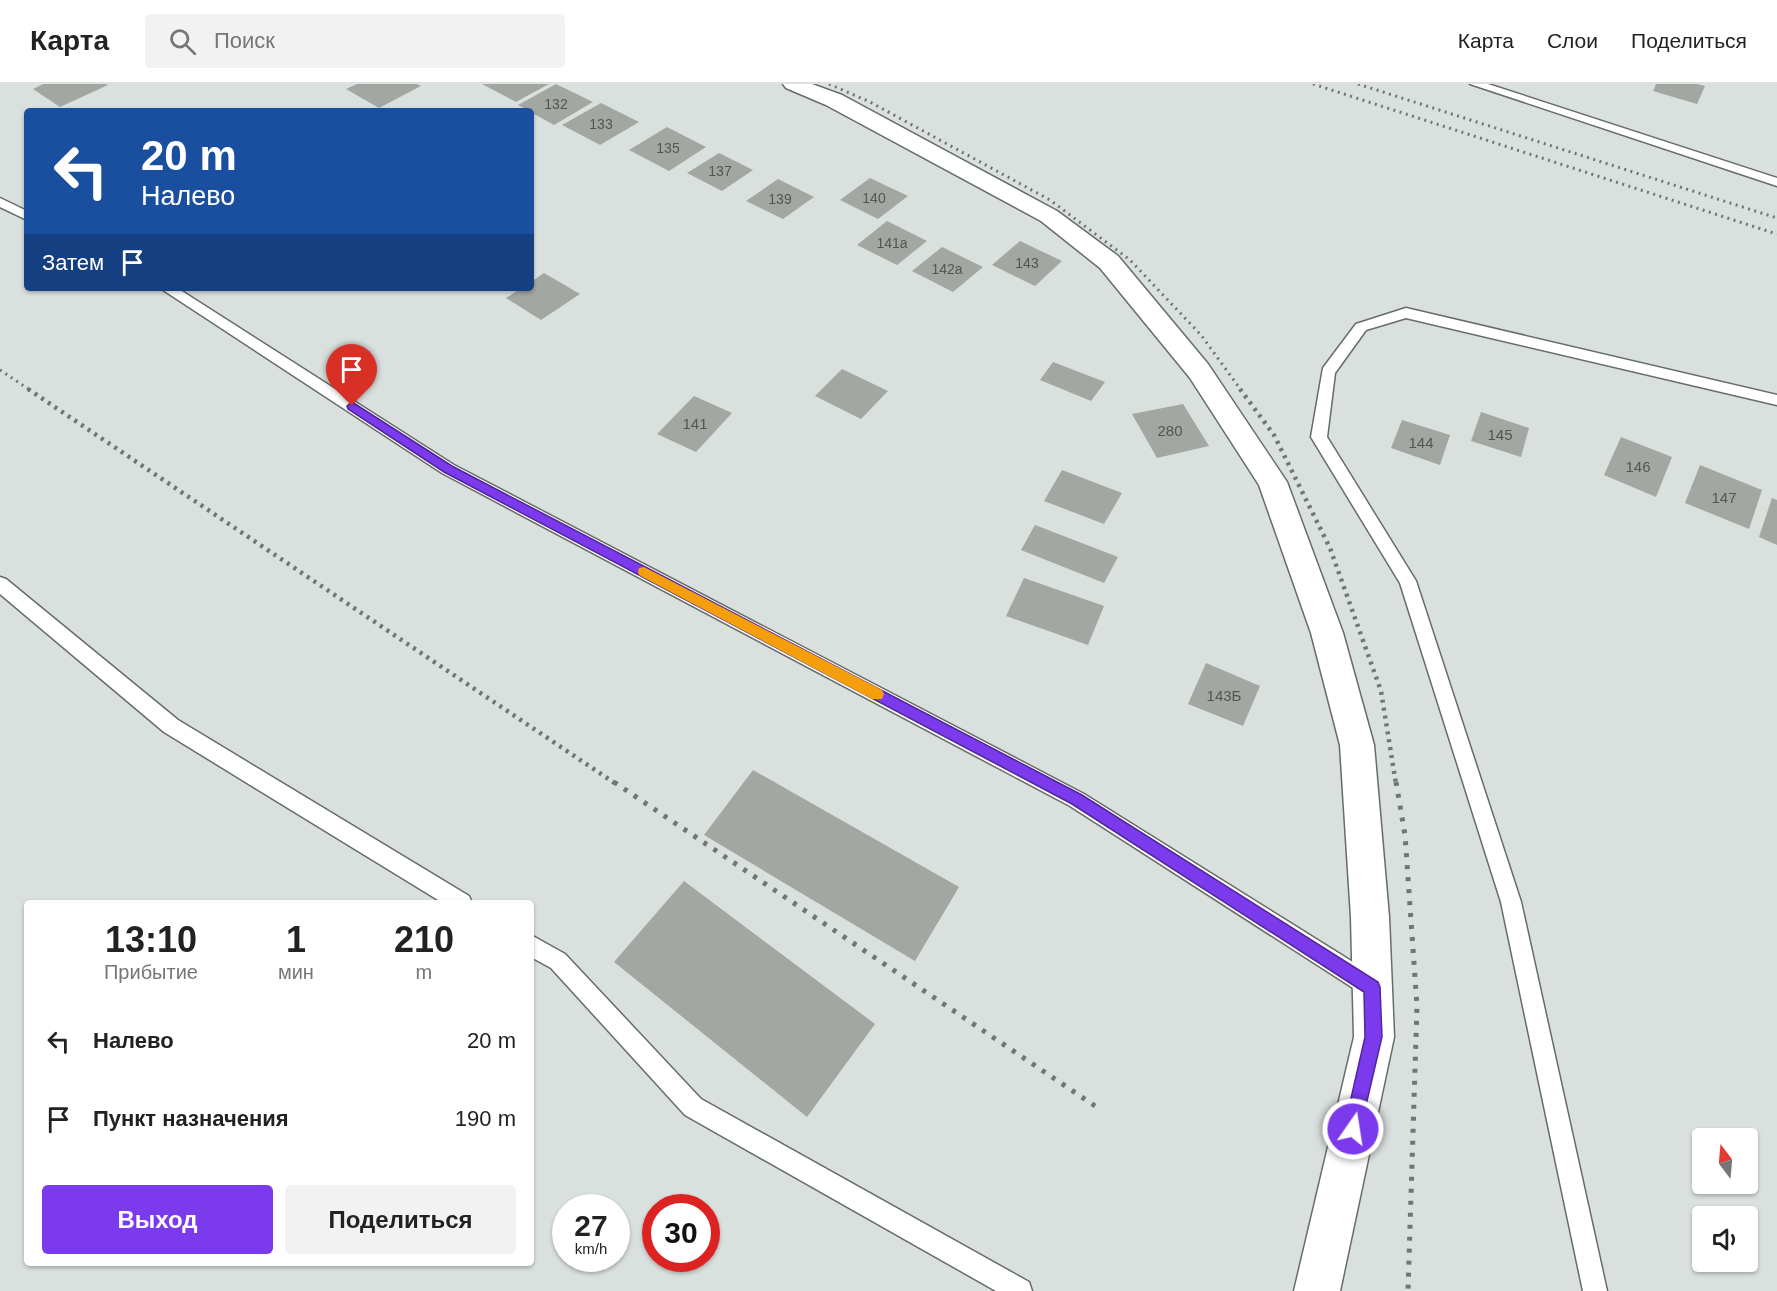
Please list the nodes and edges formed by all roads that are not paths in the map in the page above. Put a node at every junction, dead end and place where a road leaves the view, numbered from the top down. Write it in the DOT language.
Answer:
graph roads {
  1 [pos="793,84"];
  2 [pos="1476,84"];
  3 [pos="1777,182"];
  4 [pos="0,202"];
  5 [pos="24,214"];
  6 [pos="172,291"];
  7 [pos="1777,400"];
  8 [pos="0,584"];
  9 [pos="457,900"];
  10 [pos="534,947"];
  11 [pos="1372,987"];
  12 [pos="1020,1291"];
  13 [pos="1317,1291"];
  14 [pos="1595,1291"];
  1 -- 11 [label="street"];
  2 -- 3 [label="lane"];
  4 -- 5 [label="lane"];
  6 -- 11 [label="lane"];
  7 -- 14 [label="lane"];
  8 -- 9 [label="lane"];
  10 -- 12 [label="lane"];
  11 -- 13 [label="street"];
}
